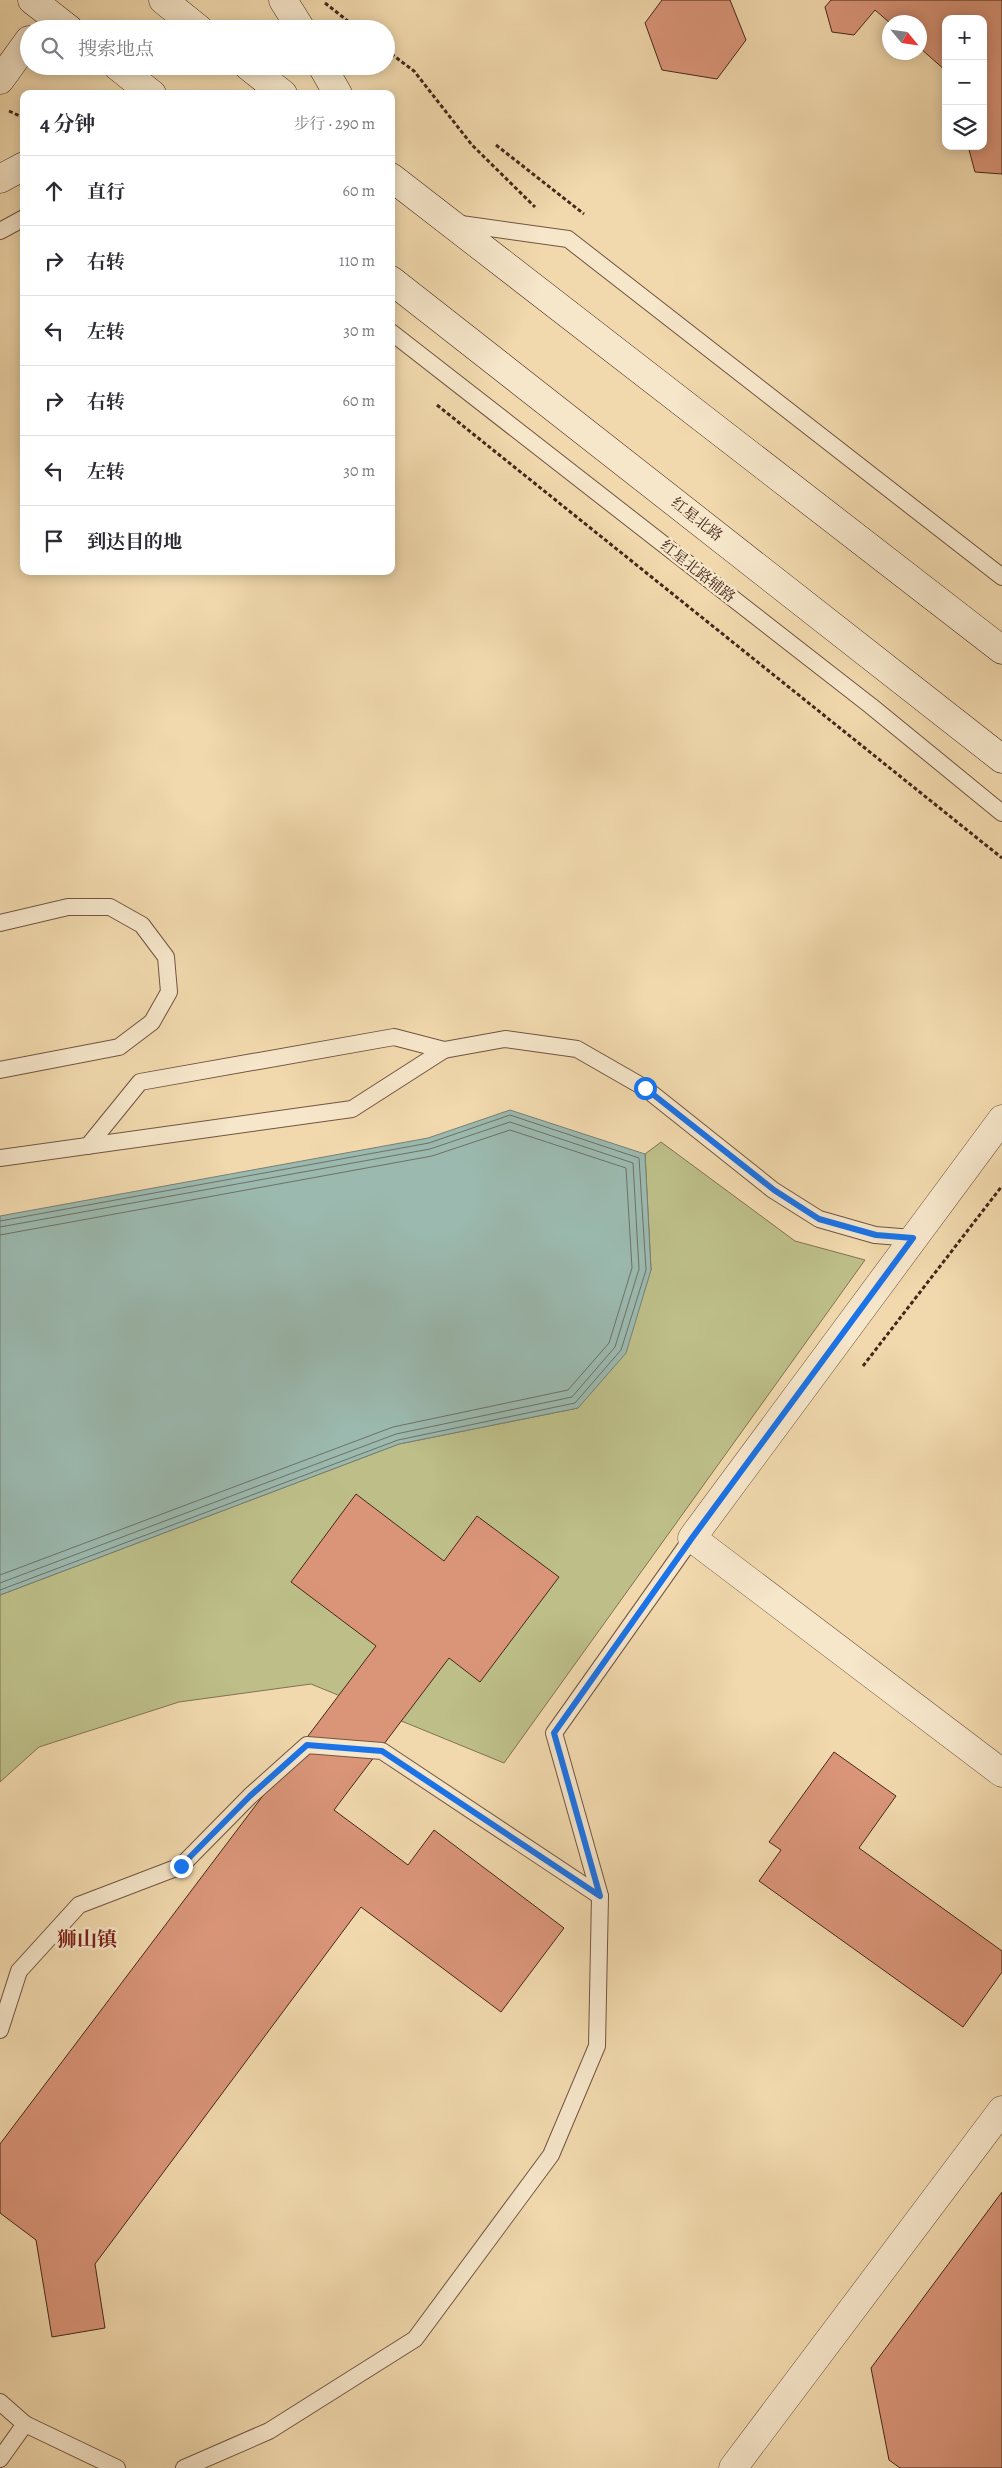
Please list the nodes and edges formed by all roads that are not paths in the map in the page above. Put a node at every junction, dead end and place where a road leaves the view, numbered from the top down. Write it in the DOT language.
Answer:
graph roads {
  1 [pos="163,0"];
  2 [pos="283,0"];
  3 [pos="188,20"];
  4 [pos="295,20"];
  5 [pos="20,52"];
  6 [pos="128,75"];
  7 [pos="259,75"];
  8 [pos="327,75"];
  9 [pos="0,80"];
  10 [pos="147,90"];
  11 [pos="278,90"];
  12 [pos="336,90"];
  13 [pos="20,168"];
  14 [pos="0,179"];
  15 [pos="395,181"];
  16 [pos="20,220"];
  17 [pos="447,222"];
  18 [pos="0,231"];
  19 [pos="395,283"];
  20 [pos="395,335"];
  21 [pos="1002,577"];
  22 [pos="1002,650"];
  23 [pos="1002,759"];
  24 [pos="1002,813"];
  25 [pos="0,923"];
  26 [pos="444,1050"];
  27 [pos="0,1070"];
  28 [pos="1002,1119"];
  29 [pos="88,1146"];
  30 [pos="0,1158"];
  31 [pos="913,1238"];
  32 [pos="692,1538"];
  33 [pos="1002,1774"];
  34 [pos="600,1896"];
  35 [pos="0,2030"];
  36 [pos="1002,2110"];
  37 [pos="0,2402"];
  38 [pos="25,2424"];
  39 [pos="0,2459"];
  40 [pos="739,2466"];
  41 [pos="117,2468"];
  42 [pos="184,2468"];
  1 -- 3 [label="main road"];
  2 -- 4 [label="main road"];
  5 -- 9 [label="main road"];
  6 -- 10 [label="main road"];
  7 -- 11 [label="main road"];
  8 -- 12 [label="main road"];
  13 -- 14 [label="main road"];
  15 -- 17 [label="main road"];
  16 -- 18 [label="lane"];
  17 -- 21 [label="lane"];
  17 -- 22 [label="main road"];
  19 -- 23 [label="main road, 红星北路"];
  20 -- 24 [label="lane, 红星北路辅路"];
  25 -- 27 [label="lane"];
  26 -- 29 [label="lane"];
  26 -- 29 [label="lane"];
  26 -- 31 [label="lane"];
  28 -- 31 [label="main road"];
  29 -- 30 [label="lane"];
  31 -- 32 [label="main road"];
  32 -- 33 [label="main road"];
  32 -- 34 [label="lane"];
  34 -- 35 [label="lane"];
  34 -- 42 [label="lane"];
  36 -- 40 [label="main road"];
  37 -- 38 [label="lane"];
  38 -- 39 [label="lane"];
  38 -- 41 [label="lane"];
}
